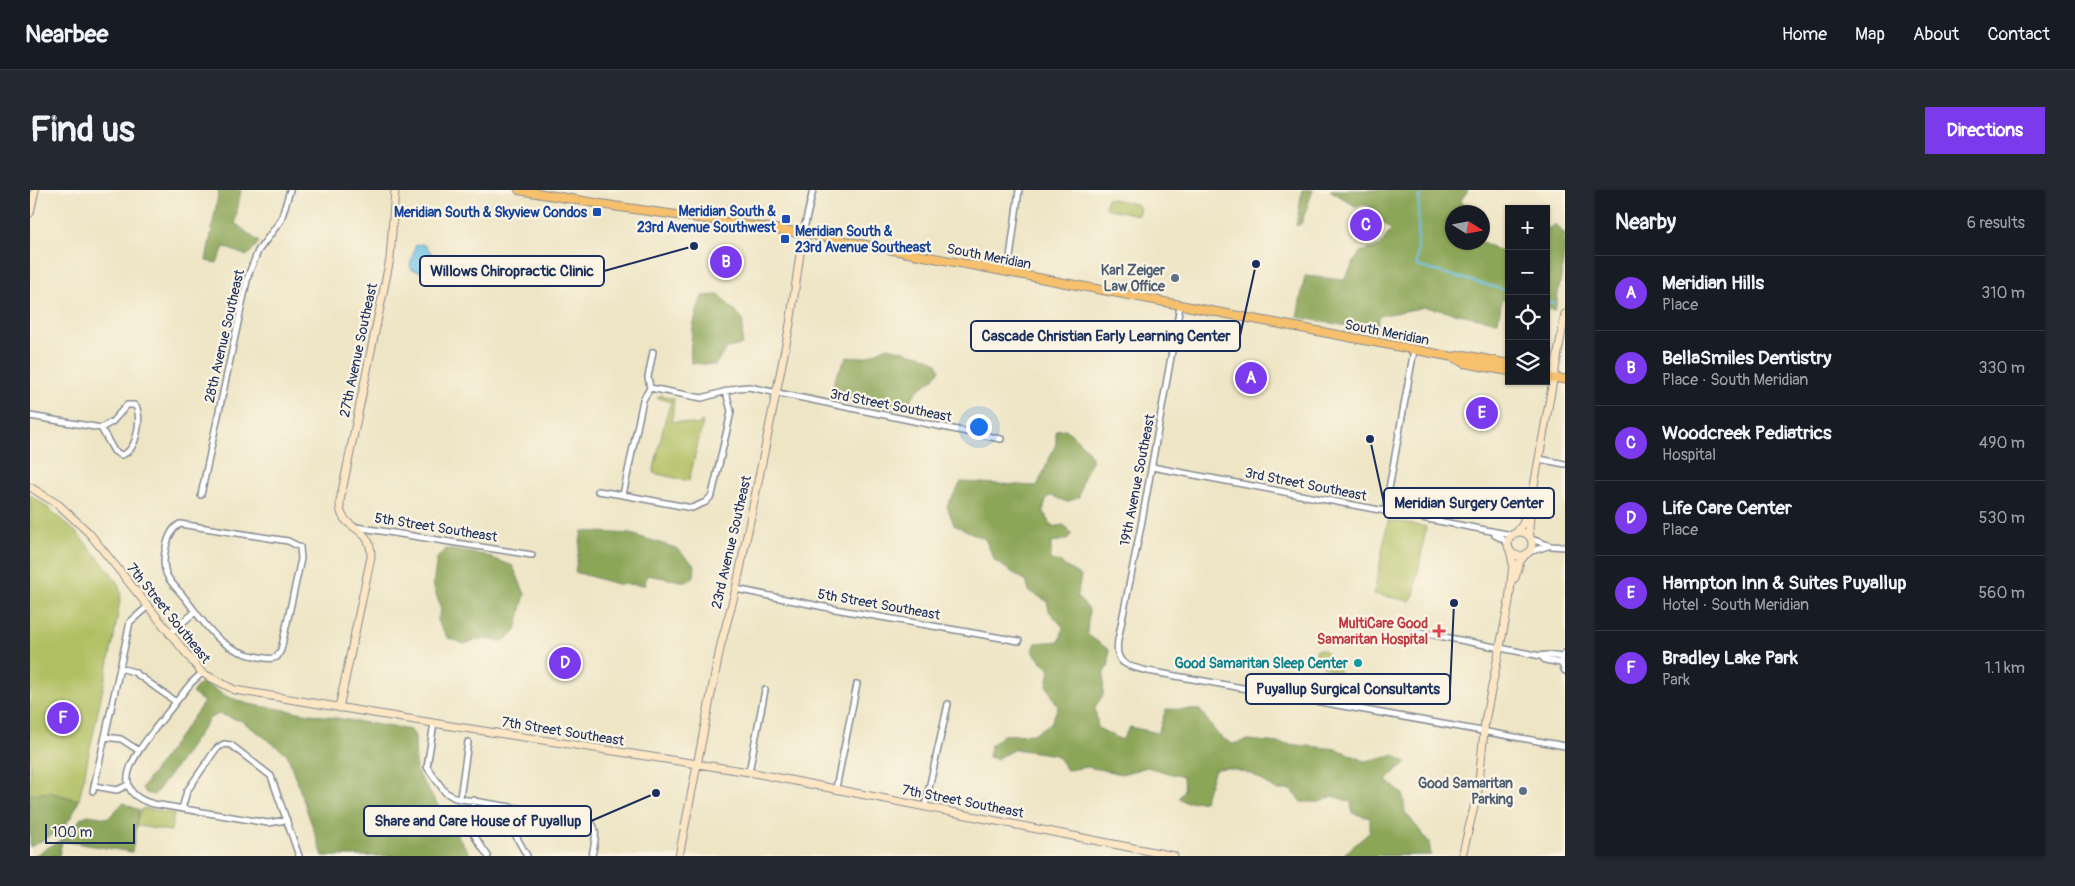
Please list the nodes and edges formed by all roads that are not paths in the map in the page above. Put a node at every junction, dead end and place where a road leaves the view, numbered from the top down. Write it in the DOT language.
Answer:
graph roads {
  1 [pos="35,190"];
  2 [pos="290,190"];
  3 [pos="395,190"];
  4 [pos="519,190"];
  5 [pos="813,190"];
  6 [pos="1019,190"];
  7 [pos="30,213"];
  8 [pos="803,233"];
  9 [pos="1008,273"];
  10 [pos="1180,306"];
  11 [pos="1565,314"];
  12 [pos="1414,350"];
  13 [pos="653,352"];
  14 [pos="1453,357"];
  15 [pos="1505,363"];
  16 [pos="1505,370"];
  17 [pos="1550,377"];
  18 [pos="1565,379"];
  19 [pos="1549,385"];
  20 [pos="650,388"];
  21 [pos="726,392"];
  22 [pos="776,394"];
  23 [pos="30,416"];
  24 [pos="101,428"];
  25 [pos="1001,439"];
  26 [pos="1539,459"];
  27 [pos="1565,464"];
  28 [pos="1152,467"];
  29 [pos="30,487"];
  30 [pos="598,491"];
  31 [pos="201,495"];
  32 [pos="623,495"];
  33 [pos="1532,497"];
  34 [pos="1385,511"];
  35 [pos="340,514"];
  36 [pos="355,527"];
  37 [pos="1485,531"];
  38 [pos="1514,534"];
  39 [pos="1530,538"];
  40 [pos="1551,546"];
  41 [pos="1565,547"];
  42 [pos="1510,548"];
  43 [pos="1528,553"];
  44 [pos="532,555"];
  45 [pos="736,589"];
  46 [pos="1508,602"];
  47 [pos="147,606"];
  48 [pos="195,612"];
  49 [pos="1414,631"];
  50 [pos="168,634"];
  51 [pos="1019,641"];
  52 [pos="1499,649"];
  53 [pos="1563,658"];
  54 [pos="120,668"];
  55 [pos="1565,671"];
  56 [pos="202,673"];
  57 [pos="857,684"];
  58 [pos="765,690"];
  59 [pos="176,702"];
  60 [pos="948,704"];
  61 [pos="339,708"];
  62 [pos="434,723"];
  63 [pos="1484,731"];
  64 [pos="104,737"];
  65 [pos="468,742"];
  66 [pos="1565,746"];
  67 [pos="138,750"];
  68 [pos="697,764"];
  69 [pos="749,772"];
  70 [pos="129,787"];
  71 [pos="836,788"];
  72 [pos="460,798"];
  73 [pos="474,800"];
  74 [pos="925,806"];
  75 [pos="512,807"];
  76 [pos="182,809"];
  77 [pos="287,820"];
  78 [pos="299,856"];
  79 [pos="488,856"];
  80 [pos="528,856"];
  81 [pos="592,856"];
  82 [pos="679,856"];
  83 [pos="1174,856"];
  84 [pos="1462,856"];
  1 -- 7 [label="street"];
  2 -- 31 [label="street, 28th Avenue Southeast"];
  3 -- 35 [label="street, 27th Avenue Southeast"];
  4 -- 8 [label="main road, South Meridian"];
  5 -- 8 [label="street"];
  6 -- 9 [label="street"];
  8 -- 9 [label="main road, South Meridian"];
  8 -- 22 [label="street, 23rd Avenue Southeast"];
  9 -- 10 [label="main road, South Meridian"];
  10 -- 12 [label="main road, South Meridian"];
  10 -- 28 [label="street, 19th Avenue Southeast"];
  11 -- 17 [label="street"];
  12 -- 14 [label="main road, South Meridian"];
  12 -- 34 [label="street"];
  13 -- 20 [label="street"];
  14 -- 15 [label="main road, South Meridian"];
  14 -- 16 [label="main road, South Meridian"];
  17 -- 18 [label="main road"];
  19 -- 26 [label="street"];
  20 -- 21 [label="street, 3rd Street Southeast"];
  20 -- 32 [label="street"];
  21 -- 22 [label="street, 3rd Street Southeast"];
  21 -- 32 [label="street"];
  22 -- 25 [label="street, 3rd Street Southeast"];
  22 -- 45 [label="street, 23rd Avenue Southeast"];
  23 -- 24 [label="street"];
  24 -- 24 [label="street"];
  26 -- 27 [label="street"];
  26 -- 33 [label="street"];
  28 -- 34 [label="street, 3rd Street Southeast"];
  28 -- 63 [label="street, 19th Avenue Southeast"];
  29 -- 47 [label="street, 7th Street Southeast"];
  30 -- 32 [label="street"];
  33 -- 38 [label="street"];
  33 -- 39 [label="street"];
  34 -- 37 [label="street, 3rd Street Southeast"];
  35 -- 36 [label="street, 5th Street Southeast"];
  36 -- 44 [label="street, 5th Street Southeast"];
  36 -- 61 [label="street"];
  37 -- 38 [label="street, 3rd Street Southeast"];
  37 -- 42 [label="street, 3rd Street Southeast"];
  38 -- 39 [label="street"];
  38 -- 42 [label="street"];
  39 -- 40 [label="street"];
  39 -- 43 [label="street"];
  40 -- 41 [label="street"];
  40 -- 43 [label="street"];
  42 -- 43 [label="street"];
  42 -- 46 [label="street"];
  43 -- 46 [label="street"];
  45 -- 51 [label="street, 5th Street Southeast"];
  45 -- 68 [label="street, 23rd Avenue Southeast"];
  46 -- 52 [label="street"];
  47 -- 50 [label="street, 7th Street Southeast"];
  47 -- 54 [label="street"];
  48 -- 48 [label="street"];
  48 -- 50 [label="street"];
  49 -- 52 [label="street"];
  50 -- 56 [label="street, 7th Street Southeast"];
  52 -- 53 [label="street"];
  52 -- 63 [label="street"];
  53 -- 55 [label="street"];
  54 -- 59 [label="street"];
  54 -- 64 [label="street"];
  56 -- 59 [label="street"];
  56 -- 61 [label="street, 7th Street Southeast"];
  57 -- 71 [label="street"];
  58 -- 69 [label="street"];
  59 -- 67 [label="street"];
  60 -- 74 [label="street"];
  61 -- 62 [label="street, 7th Street Southeast"];
  62 -- 68 [label="street, 7th Street Southeast"];
  62 -- 72 [label="street"];
  63 -- 66 [label="street"];
  63 -- 84 [label="street"];
  64 -- 67 [label="street"];
  64 -- 70 [label="street"];
  65 -- 72 [label="street"];
  67 -- 70 [label="street"];
  68 -- 69 [label="street, 7th Street Southeast"];
  68 -- 82 [label="street, 23rd Avenue Southeast"];
  69 -- 71 [label="street, 7th Street Southeast"];
  70 -- 76 [label="street"];
  71 -- 74 [label="street, 7th Street Southeast"];
  72 -- 73 [label="street"];
  73 -- 75 [label="street"];
  73 -- 79 [label="street"];
  74 -- 83 [label="street, 7th Street Southeast"];
  75 -- 80 [label="street"];
  75 -- 81 [label="street"];
  76 -- 77 [label="street"];
  76 -- 77 [label="street"];
  77 -- 78 [label="street"];
}
